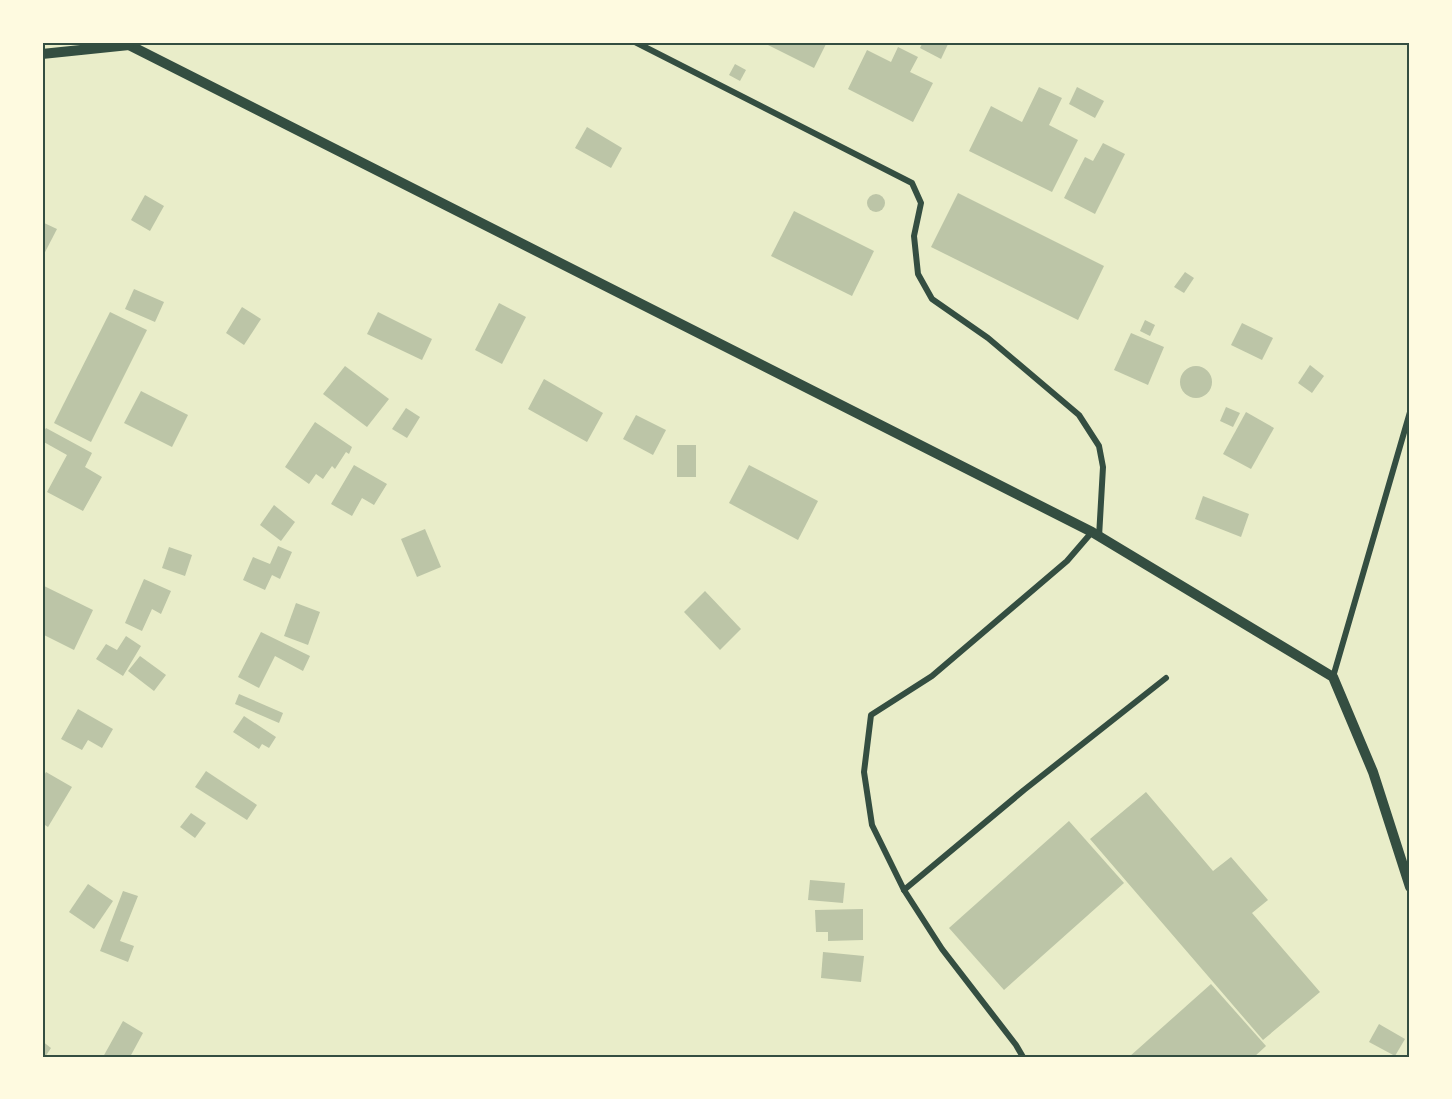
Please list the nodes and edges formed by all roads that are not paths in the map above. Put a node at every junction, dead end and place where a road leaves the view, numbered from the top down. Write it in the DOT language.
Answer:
graph roads {
  1 [pos="635,42"];
  2 [pos="128,44"];
  3 [pos="42,54"];
  4 [pos="1410,412"];
  5 [pos="1095,534"];
  6 [pos="1333,677"];
  7 [pos="1166,678"];
  8 [pos="1410,887"];
  9 [pos="904,890"];
  10 [pos="1023,1057"];
  1 -- 5 [label="street"];
  2 -- 3 [label="street"];
  2 -- 5 [label="street"];
  4 -- 6 [label="street"];
  5 -- 6 [label="street"];
  5 -- 9 [label="street"];
  6 -- 8 [label="street"];
  7 -- 9 [label="street"];
  9 -- 10 [label="street"];
}
